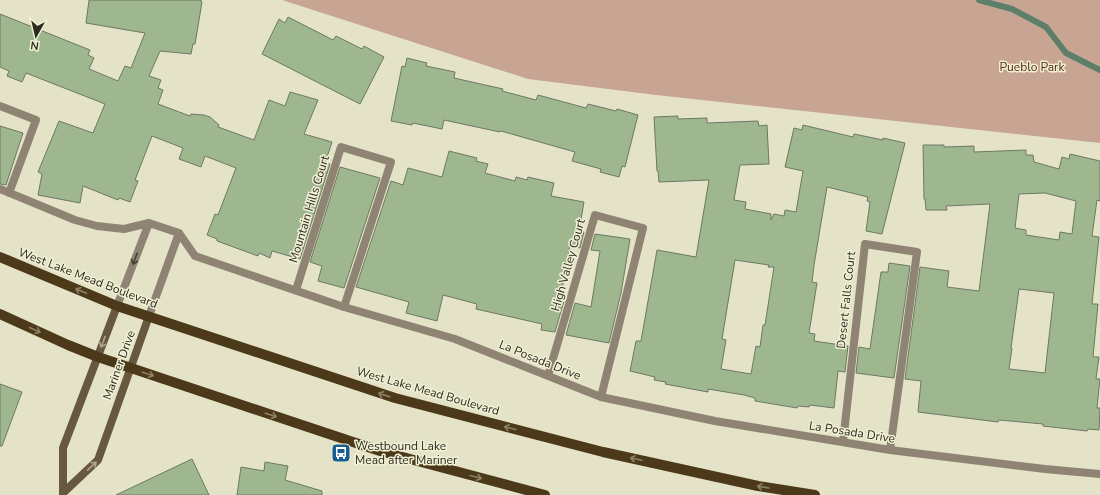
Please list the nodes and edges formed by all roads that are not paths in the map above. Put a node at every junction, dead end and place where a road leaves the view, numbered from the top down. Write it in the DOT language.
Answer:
graph roads {
  1 [pos="0,106"];
  2 [pos="0,189"];
  3 [pos="9,193"];
  4 [pos="149,222"];
  5 [pos="179,233"];
  6 [pos="0,257"];
  7 [pos="296,290"];
  8 [pos="117,306"];
  9 [pos="344,307"];
  10 [pos="0,314"];
  11 [pos="150,316"];
  12 [pos="98,357"];
  13 [pos="131,368"];
  14 [pos="548,376"];
  15 [pos="601,397"];
  16 [pos="843,442"];
  17 [pos="890,450"];
  18 [pos="1100,474"];
  19 [pos="63,494"];
  20 [pos="545,495"];
  21 [pos="816,495"];
  1 -- 3 [label="street"];
  2 -- 3 [label="street"];
  3 -- 4 [label="street"];
  4 -- 5 [label="street"];
  4 -- 8 [label="street, Mariner Drive, one-way"];
  5 -- 7 [label="street, La Posada Drive"];
  5 -- 11 [label="street, Mariner Drive"];
  8 -- 6 [label="main road, West Lake Mead Boulevard, one-way"];
  7 -- 9 [label="street, La Posada Drive"];
  7 -- 9 [label="street, Mountain Hills Court"];
  8 -- 11 [label="main road, West Lake Mead Boulevard"];
  8 -- 12 [label="street, Mariner Drive, one-way"];
  9 -- 14 [label="street, La Posada Drive"];
  10 -- 12 [label="main road, one-way"];
  11 -- 13 [label="street, Mariner Drive"];
  21 -- 11 [label="main road, West Lake Mead Boulevard, one-way"];
  12 -- 13 [label="main road"];
  12 -- 19 [label="street, Mariner Drive"];
  19 -- 13 [label="street, Mariner Drive, one-way"];
  13 -- 20 [label="main road, one-way"];
  14 -- 15 [label="street, La Posada Drive"];
  14 -- 15 [label="street, High Valley Court"];
  15 -- 16 [label="street, La Posada Drive"];
  16 -- 17 [label="street, La Posada Drive"];
  16 -- 17 [label="street, Desert Falls Court"];
  17 -- 18 [label="street, La Posada Drive"];
}
